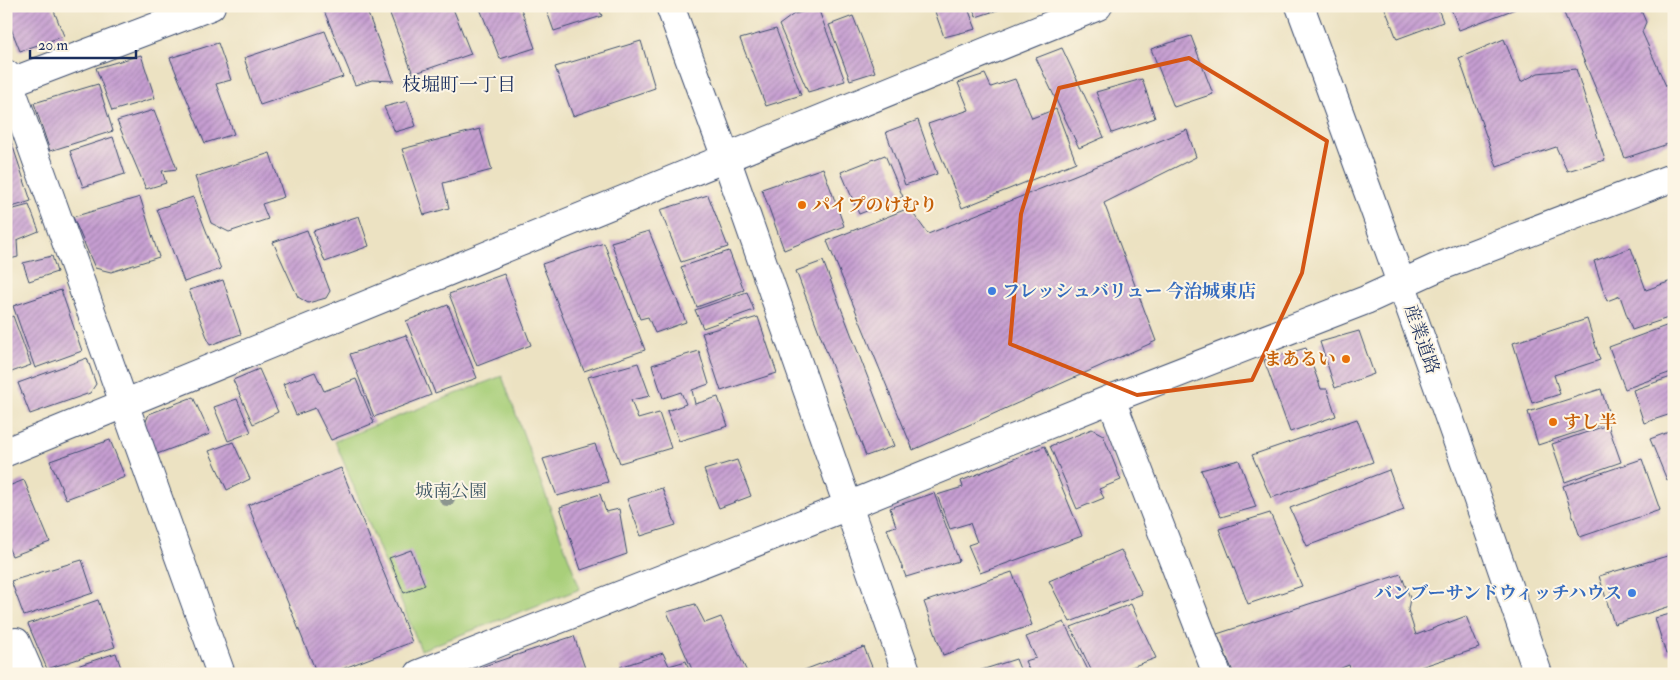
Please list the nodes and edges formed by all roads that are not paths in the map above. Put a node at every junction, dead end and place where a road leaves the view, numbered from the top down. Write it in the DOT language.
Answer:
graph roads {
  1 [pos="211,6"];
  2 [pos="670,6"];
  3 [pos="1098,6"];
  4 [pos="1300,6"];
  5 [pos="7,80"];
  6 [pos="726,158"];
  7 [pos="1674,177"];
  8 [pos="1402,284"];
  9 [pos="1111,399"];
  10 [pos="124,403"];
  11 [pos="6,452"];
  12 [pos="848,506"];
  13 [pos="16,642"];
  14 [pos="448,668"];
  15 [pos="30,674"];
  16 [pos="221,674"];
  17 [pos="419,674"];
  18 [pos="906,674"];
  19 [pos="1217,674"];
  20 [pos="1538,674"];
  1 -- 5 [label="street"];
  2 -- 6 [label="street"];
  3 -- 6 [label="street"];
  4 -- 8 [label="street, 産業道路"];
  5 -- 10 [label="street"];
  6 -- 10 [label="street"];
  6 -- 12 [label="street"];
  7 -- 8 [label="street"];
  8 -- 9 [label="street"];
  8 -- 20 [label="street, 産業道路"];
  9 -- 12 [label="street"];
  9 -- 19 [label="street"];
  10 -- 11 [label="street"];
  10 -- 16 [label="street"];
  12 -- 14 [label="street"];
  12 -- 18 [label="street"];
  13 -- 15 [label="street"];
  14 -- 17 [label="street"];
}
